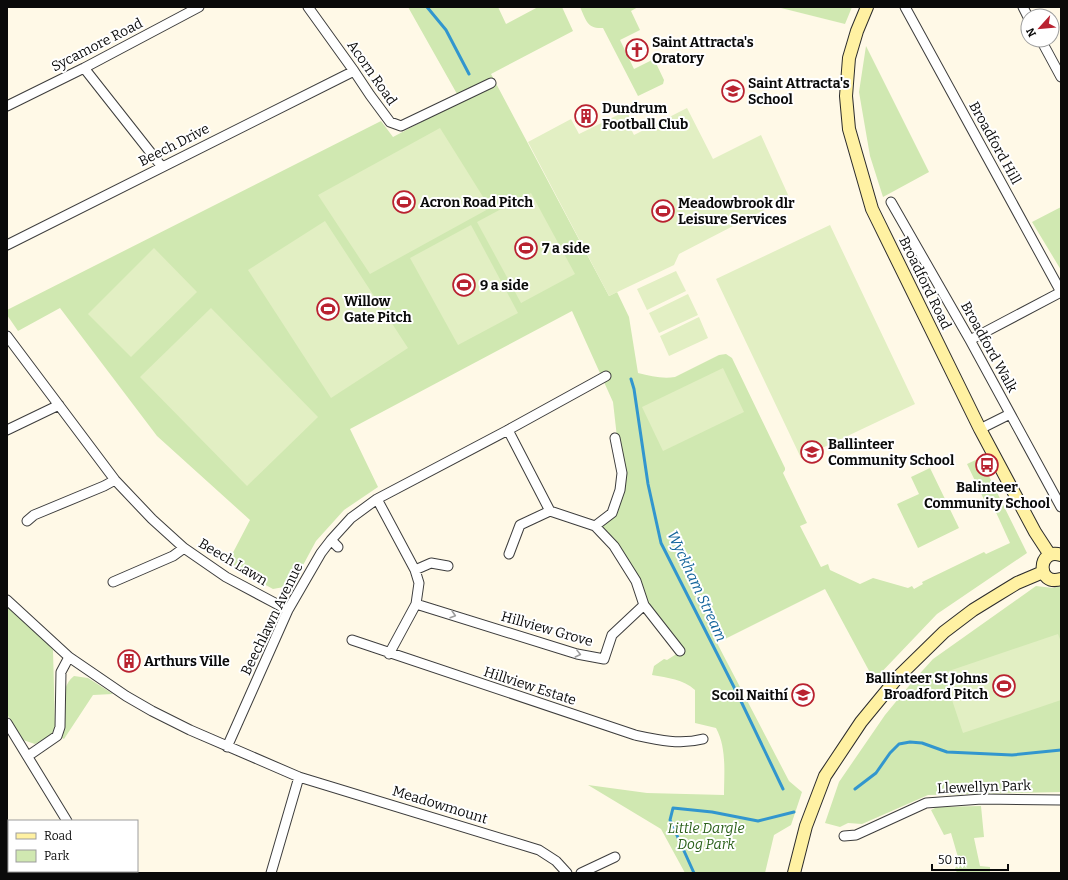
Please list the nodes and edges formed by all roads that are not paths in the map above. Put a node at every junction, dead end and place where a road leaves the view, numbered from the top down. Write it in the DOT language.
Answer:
graph roads {
  1 [pos="199,7"];
  2 [pos="308,7"];
  3 [pos="867,7"];
  4 [pos="905,7"];
  5 [pos="1045,48"];
  6 [pos="84,68"];
  7 [pos="354,71"];
  8 [pos="1061,77"];
  9 [pos="491,83"];
  10 [pos="7,106"];
  11 [pos="162,167"];
  12 [pos="891,202"];
  13 [pos="7,245"];
  14 [pos="1061,292"];
  15 [pos="7,336"];
  16 [pos="970,340"];
  17 [pos="606,376"];
  18 [pos="59,405"];
  19 [pos="1010,414"];
  20 [pos="980,429"];
  21 [pos="7,430"];
  22 [pos="508,430"];
  23 [pos="614,438"];
  24 [pos="115,480"];
  25 [pos="377,499"];
  26 [pos="1061,507"];
  27 [pos="550,510"];
  28 [pos="27,521"];
  29 [pos="595,526"];
  30 [pos="331,540"];
  31 [pos="338,547"];
  32 [pos="184,548"];
  33 [pos="509,554"];
  34 [pos="1055,555"];
  35 [pos="448,566"];
  36 [pos="415,570"];
  37 [pos="1043,572"];
  38 [pos="1061,579"];
  39 [pos="113,582"];
  40 [pos="7,600"];
  41 [pos="416,604"];
  42 [pos="644,605"];
  43 [pos="288,610"];
  44 [pos="352,640"];
  45 [pos="680,651"];
  46 [pos="389,654"];
  47 [pos="69,657"];
  48 [pos="7,723"];
  49 [pos="702,739"];
  50 [pos="227,747"];
  51 [pos="28,756"];
  52 [pos="299,777"];
  53 [pos="1061,800"];
  54 [pos="66,820"];
  55 [pos="844,836"];
  56 [pos="615,857"];
  57 [pos="271,873"];
  58 [pos="567,873"];
  59 [pos="581,873"];
  60 [pos="794,873"];
  1 -- 6 [label="street, Sycamore Road"];
  2 -- 7 [label="street, Acorn Road"];
  3 -- 20 [label="street, Broadford Road"];
  4 -- 14 [label="street, Broadford Hill"];
  5 -- 8 [label="street"];
  6 -- 10 [label="street, Sycamore Road"];
  6 -- 11 [label="street"];
  7 -- 9 [label="street, Acorn Road"];
  7 -- 11 [label="street, Beech Drive"];
  11 -- 13 [label="street, Beech Drive"];
  12 -- 16 [label="street, Broadford Walk"];
  14 -- 16 [label="street"];
  15 -- 18 [label="street, Beech Lawn"];
  16 -- 19 [label="street, Broadford Walk"];
  17 -- 22 [label="street"];
  18 -- 21 [label="street"];
  18 -- 24 [label="street, Beech Lawn"];
  19 -- 20 [label="street"];
  19 -- 26 [label="street, Broadford Walk"];
  20 -- 34 [label="street, Broadford Road"];
  22 -- 25 [label="street"];
  22 -- 27 [label="street"];
  23 -- 29 [label="street"];
  24 -- 28 [label="street"];
  24 -- 32 [label="street, Beech Lawn"];
  25 -- 30 [label="street, Beechlawn Avenue"];
  25 -- 36 [label="street"];
  27 -- 29 [label="street"];
  27 -- 33 [label="street"];
  29 -- 42 [label="street"];
  30 -- 31 [label="street"];
  30 -- 43 [label="street, Beechlawn Avenue"];
  32 -- 39 [label="street, Beech Lawn"];
  32 -- 43 [label="street, Beech Lawn"];
  34 -- 37 [label="street"];
  35 -- 36 [label="street"];
  36 -- 41 [label="street"];
  37 -- 38 [label="street"];
  37 -- 60 [label="street"];
  40 -- 47 [label="street, Meadowmount"];
  41 -- 42 [label="street, Hillview Grove, one-way"];
  41 -- 46 [label="street"];
  42 -- 45 [label="street"];
  43 -- 50 [label="street, Beechlawn Avenue"];
  44 -- 46 [label="street, Hillview Estate"];
  46 -- 49 [label="street, Hillview Estate"];
  47 -- 50 [label="street, Meadowmount"];
  47 -- 51 [label="street"];
  48 -- 51 [label="street"];
  50 -- 52 [label="street, Meadowmount"];
  51 -- 54 [label="street"];
  52 -- 57 [label="street"];
  52 -- 58 [label="street, Meadowmount"];
  53 -- 55 [label="street, Llewellyn Park"];
  56 -- 59 [label="street"];
}
